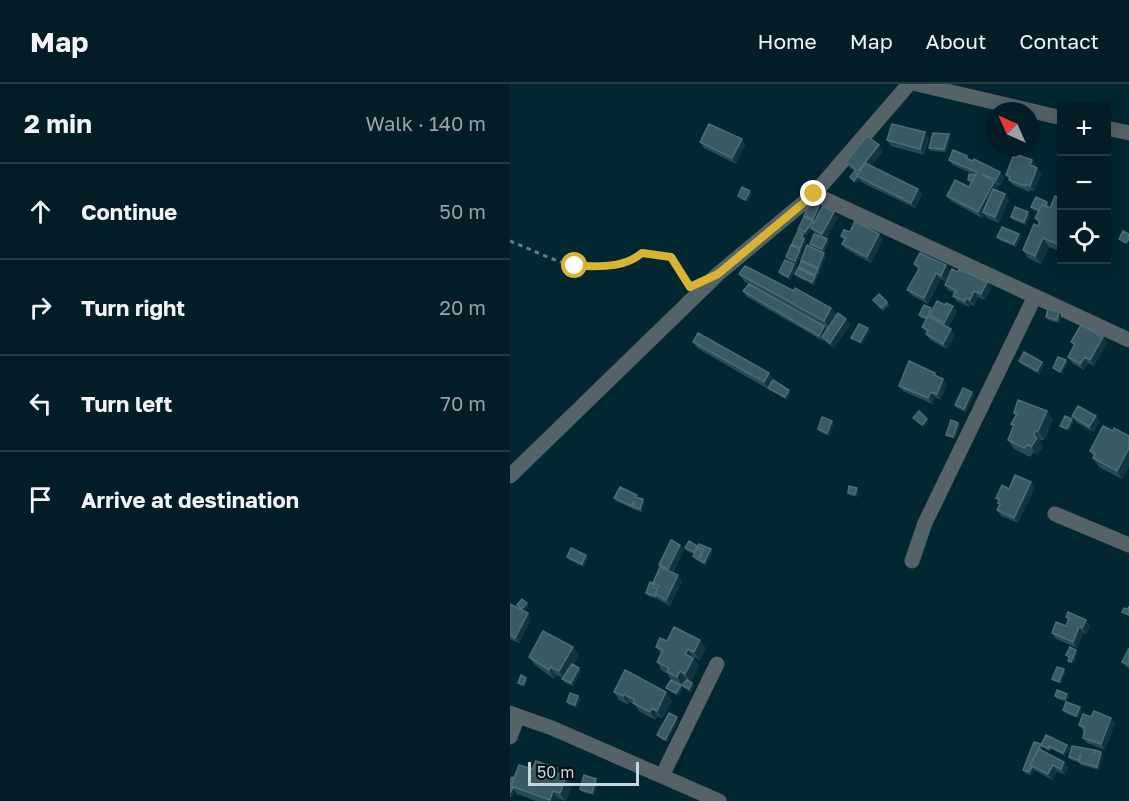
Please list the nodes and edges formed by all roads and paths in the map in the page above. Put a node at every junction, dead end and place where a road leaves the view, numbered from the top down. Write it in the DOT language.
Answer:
graph roads {
  1 [pos="909,84"];
  2 [pos="917,84"];
  3 [pos="1057,117"];
  4 [pos="1111,129"];
  5 [pos="1129,133"];
  6 [pos="814,194"];
  7 [pos="510,241"];
  8 [pos="690,287"];
  9 [pos="1035,296"];
  10 [pos="1129,340"];
  11 [pos="510,476"];
  12 [pos="1055,514"];
  13 [pos="1129,545"];
  14 [pos="912,561"];
  15 [pos="717,664"];
  16 [pos="514,714"];
  17 [pos="510,737"];
  18 [pos="662,776"];
  19 [pos="719,801"];
  1 -- 6 [label="street"];
  2 -- 3 [label="street"];
  4 -- 5 [label="street"];
  6 -- 9 [label="street"];
  6 -- 11 [label="street"];
  7 -- 8 [label="path"];
  9 -- 10 [label="street"];
  9 -- 14 [label="street"];
  12 -- 13 [label="street"];
  15 -- 18 [label="street"];
  16 -- 17 [label="street"];
  16 -- 18 [label="street"];
  18 -- 19 [label="street"];
}
